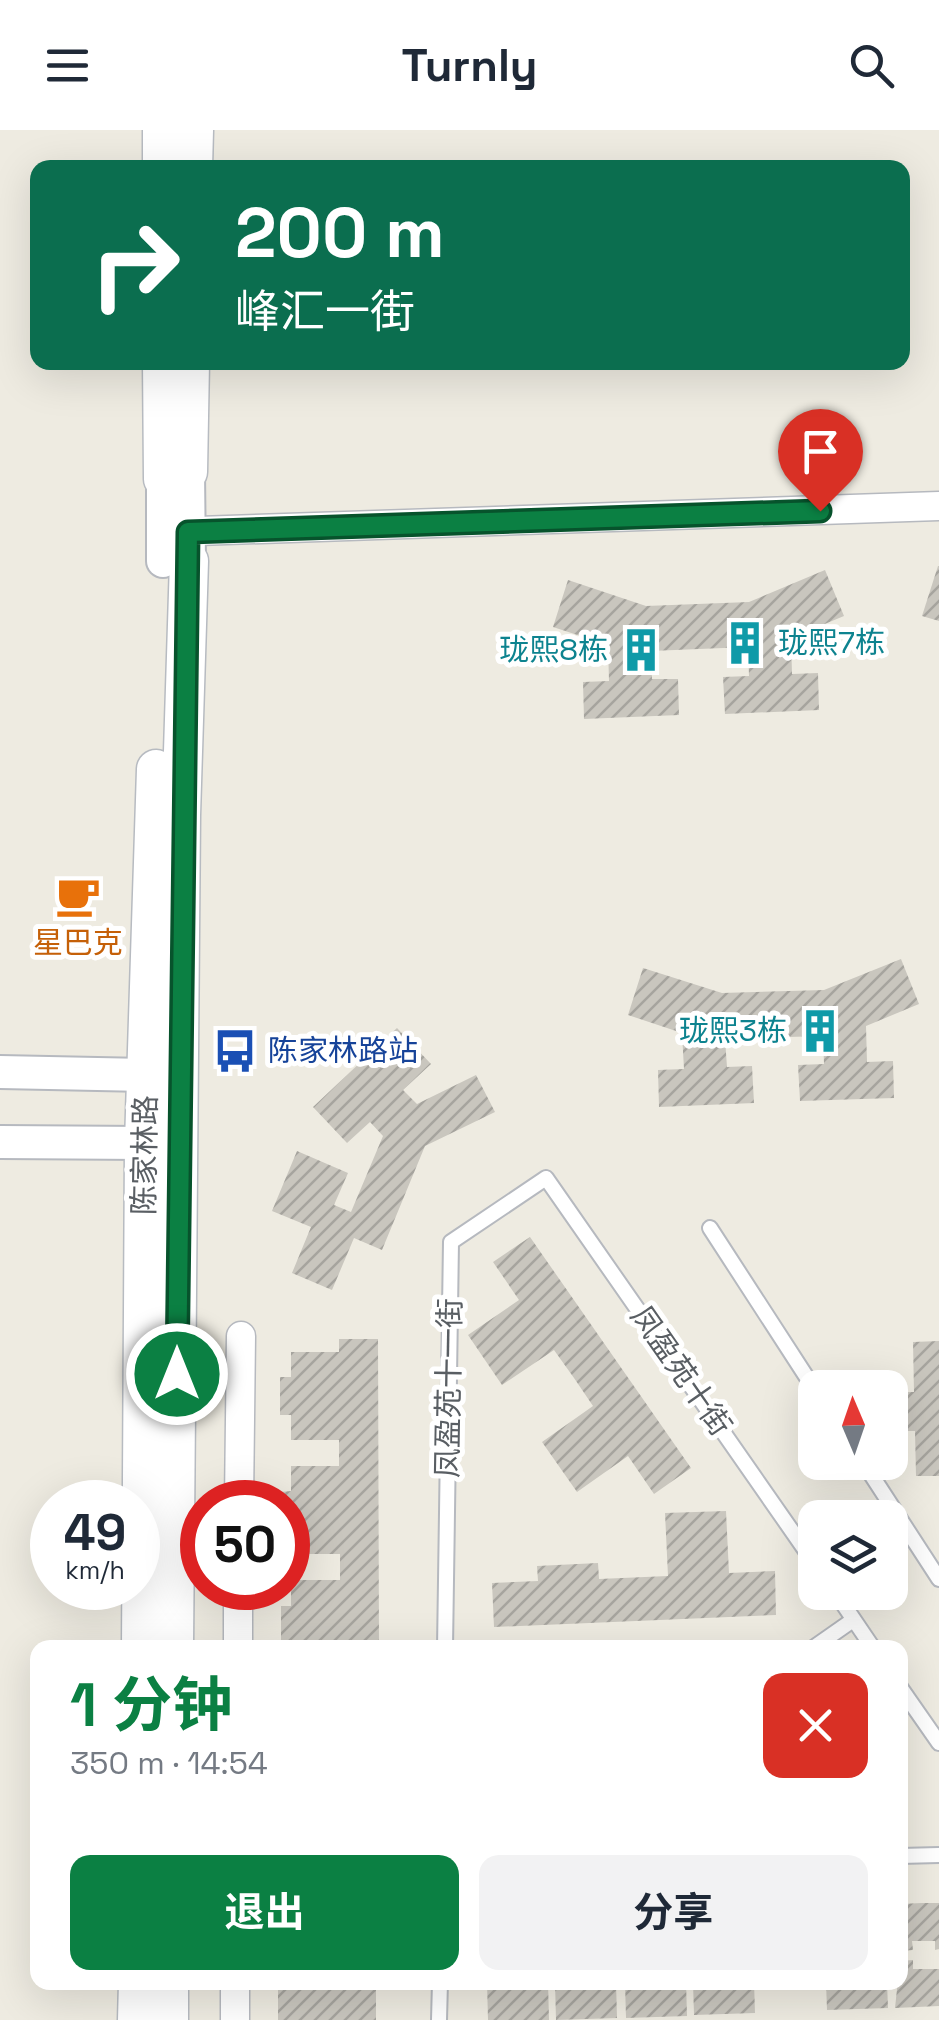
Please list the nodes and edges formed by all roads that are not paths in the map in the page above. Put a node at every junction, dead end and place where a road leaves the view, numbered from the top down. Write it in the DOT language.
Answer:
graph roads {
  1 [pos="162,130"];
  2 [pos="194,130"];
  3 [pos="162,160"];
  4 [pos="193,160"];
  5 [pos="163,370"];
  6 [pos="189,370"];
  7 [pos="175,476"];
  8 [pos="939,506"];
  9 [pos="176,547"];
  10 [pos="0,1072"];
  11 [pos="146,1075"];
  12 [pos="178,1107"];
  13 [pos="0,1142"];
  14 [pos="144,1143"];
  15 [pos="546,1178"];
  16 [pos="710,1228"];
  17 [pos="240,1336"];
  18 [pos="802,1370"];
  19 [pos="239,1480"];
  20 [pos="875,1480"];
  21 [pos="798,1540"];
  22 [pos="939,1580"];
  23 [pos="238,1610"];
  24 [pos="847,1610"];
  25 [pos="854,1620"];
  26 [pos="141,1640"];
  27 [pos="174,1640"];
  28 [pos="238,1640"];
  29 [pos="445,1640"];
  30 [pos="825,1640"];
  31 [pos="868,1640"];
  32 [pos="908,1698"];
  33 [pos="939,1743"];
  34 [pos="939,1855"];
  35 [pos="908,1856"];
  36 [pos="138,1990"];
  37 [pos="170,1990"];
  38 [pos="235,1990"];
  39 [pos="440,1990"];
  40 [pos="137,2020"];
  41 [pos="169,2020"];
  42 [pos="235,2020"];
  43 [pos="439,2020"];
  1 -- 3 [label="main road"];
  2 -- 4 [label="main road"];
  5 -- 7 [label="main road, 陈家林路"];
  6 -- 7 [label="main road, 陈家林路"];
  7 -- 9 [label="street, 陈家林路"];
  8 -- 9 [label="street"];
  9 -- 11 [label="main road, 陈家林路"];
  9 -- 12 [label="main road, 陈家林路"];
  10 -- 11 [label="street"];
  11 -- 12 [label="street"];
  11 -- 14 [label="main road, 陈家林路"];
  12 -- 14 [label="street"];
  12 -- 27 [label="main road, 陈家林路"];
  13 -- 14 [label="street"];
  14 -- 26 [label="main road, 陈家林路"];
  15 -- 21 [label="lane, 凤盈苑十街"];
  15 -- 29 [label="lane, 凤盈苑十一街"];
  16 -- 18 [label="lane"];
  17 -- 19 [label="street"];
  20 -- 22 [label="lane"];
  23 -- 28 [label="street"];
  24 -- 25 [label="lane"];
  25 -- 30 [label="lane"];
  25 -- 31 [label="lane"];
  32 -- 33 [label="lane"];
  34 -- 35 [label="lane"];
  36 -- 40 [label="main road"];
  37 -- 41 [label="main road"];
  38 -- 42 [label="street"];
  39 -- 43 [label="lane"];
}
